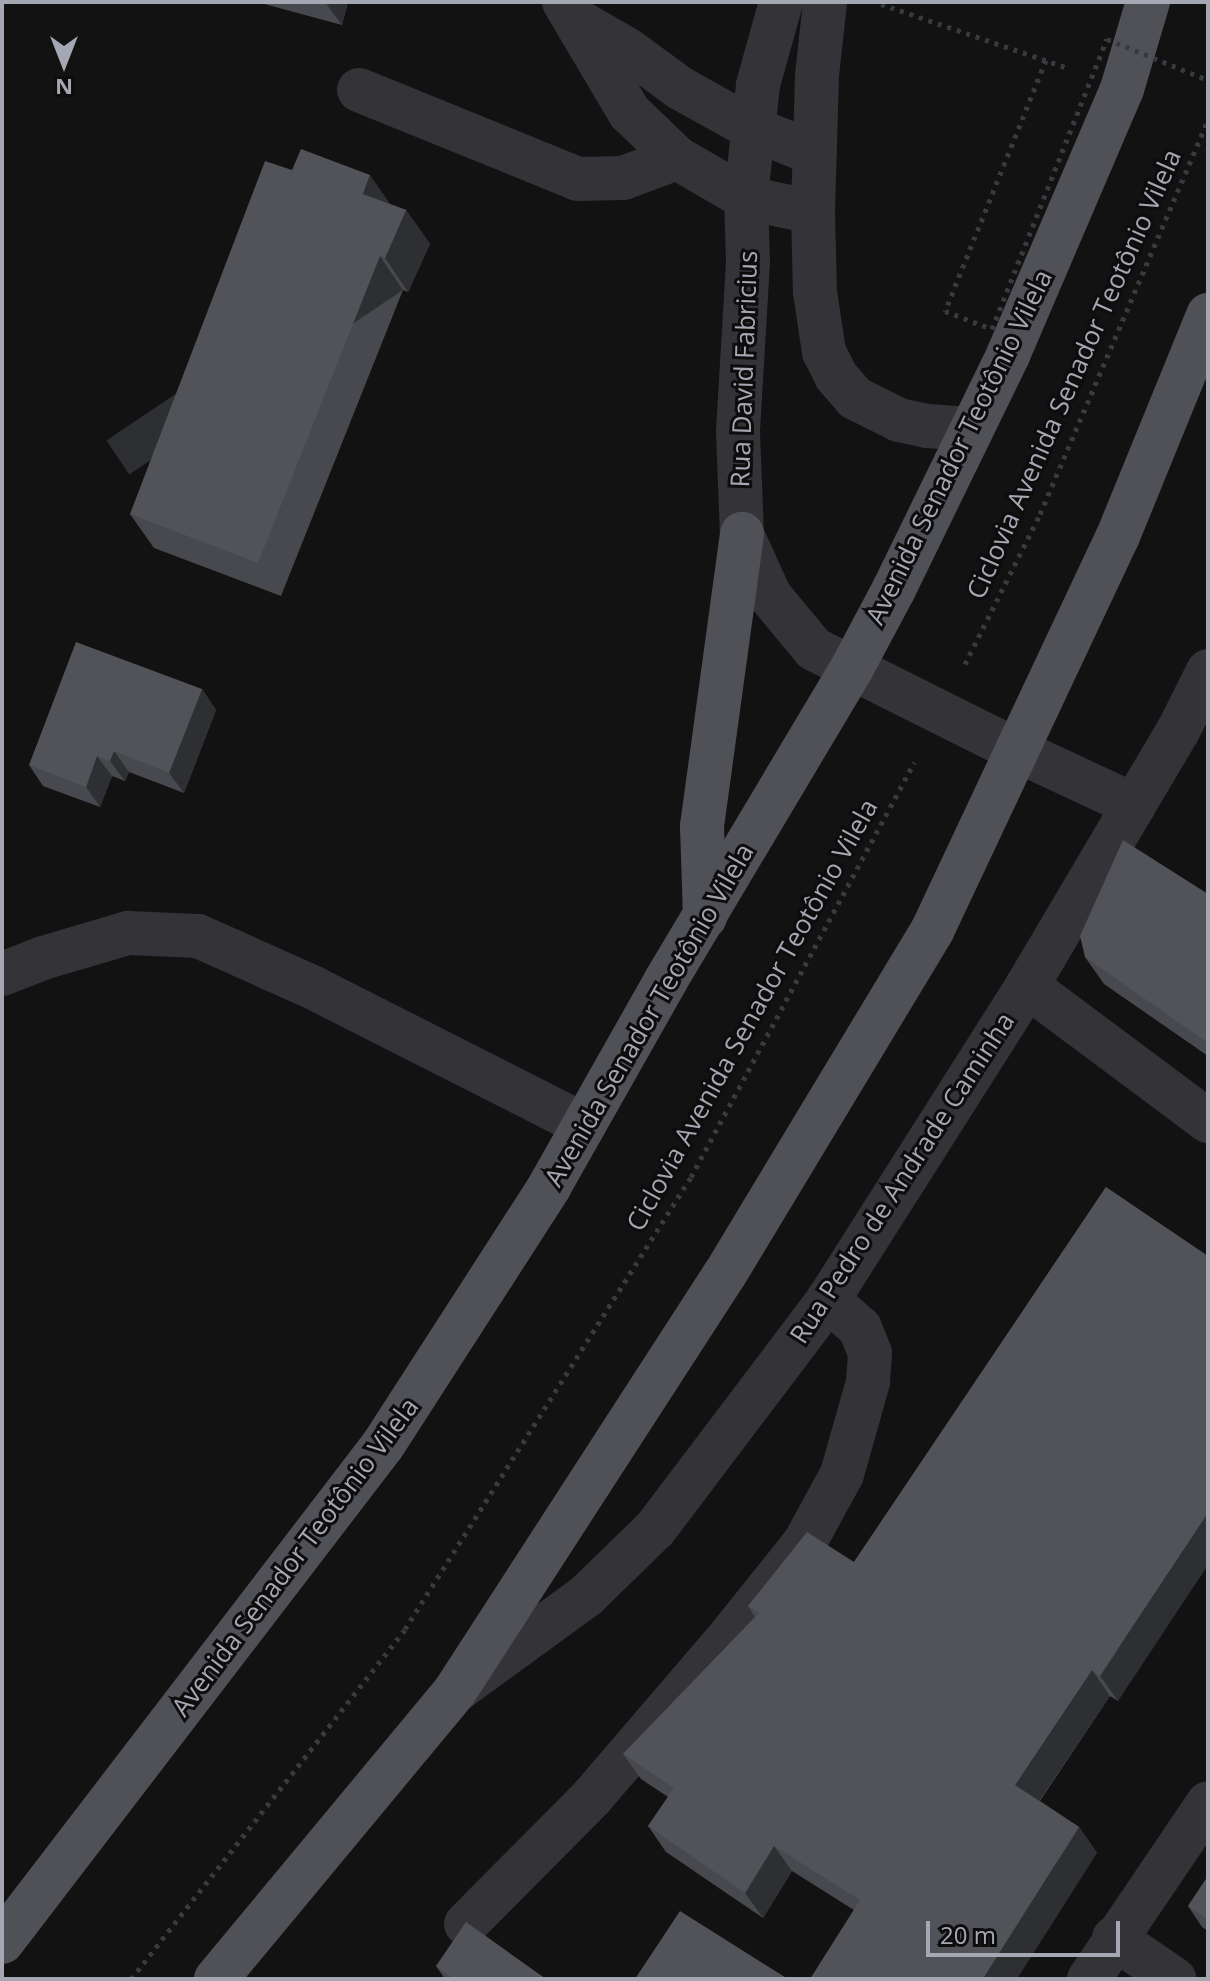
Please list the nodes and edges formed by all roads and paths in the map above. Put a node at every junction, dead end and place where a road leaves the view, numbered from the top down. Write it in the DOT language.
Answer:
graph roads {
  1 [pos="781,2"];
  2 [pos="825,2"];
  3 [pos="874,2"];
  4 [pos="1148,2"];
  5 [pos="570,11"];
  6 [pos="1208,80"];
  7 [pos="359,90"];
  8 [pos="1208,120"];
  9 [pos="752,128"];
  10 [pos="815,154"];
  11 [pos="677,158"];
  12 [pos="746,198"];
  13 [pos="813,212"];
  14 [pos="1208,315"];
  15 [pos="972,429"];
  16 [pos="742,534"];
  17 [pos="852,668"];
  18 [pos="1208,671"];
  19 [pos="940,712"];
  20 [pos="1018,751"];
  21 [pos="1134,805"];
  22 [pos="705,917"];
  23 [pos="2,974"];
  24 [pos="1027,986"];
  25 [pos="1208,1121"];
  26 [pos="584,1125"];
  27 [pos="828,1300"];
  28 [pos="455,1691"];
  29 [pos="1208,1803"];
  30 [pos="466,1924"];
  31 [pos="1114,1938"];
  32 [pos="2,1942"];
  33 [pos="131,1979"];
  34 [pos="216,1979"];
  35 [pos="1089,1979"];
  36 [pos="1174,1979"];
  1 -- 9 [label="street, Rua David Fabricius"];
  2 -- 10 [label="street"];
  3 -- 6 [label="path, bridge"];
  4 -- 15 [label="main road, Avenida Senador Teotônio Vilela"];
  5 -- 9 [label="street"];
  5 -- 11 [label="street"];
  7 -- 11 [label="street"];
  8 -- 19 [label="path, Ciclovia Avenida Senador Teotônio Vilela"];
  9 -- 10 [label="street"];
  9 -- 12 [label="street, Rua David Fabricius"];
  10 -- 13 [label="street"];
  11 -- 12 [label="street"];
  12 -- 13 [label="street"];
  12 -- 16 [label="street, Rua David Fabricius"];
  13 -- 15 [label="street"];
  14 -- 20 [label="main road"];
  15 -- 17 [label="main road, Avenida Senador Teotônio Vilela"];
  16 -- 17 [label="street, Rua David Fabricius"];
  16 -- 22 [label="main road"];
  17 -- 19 [label="street, Rua David Fabricius"];
  17 -- 22 [label="main road, Avenida Senador Teotônio Vilela"];
  18 -- 21 [label="street, Rua Pedro de Andrade Caminha"];
  19 -- 20 [label="street, Rua David Fabricius"];
  19 -- 33 [label="path, Ciclovia Avenida Senador Teotônio Vilela"];
  20 -- 21 [label="street, Rua David Fabricius"];
  20 -- 28 [label="main road"];
  21 -- 24 [label="street, Rua Pedro de Andrade Caminha"];
  22 -- 26 [label="main road, Avenida Senador Teotônio Vilela"];
  23 -- 26 [label="street"];
  24 -- 25 [label="street"];
  24 -- 27 [label="street, Rua Pedro de Andrade Caminha"];
  26 -- 32 [label="main road, Avenida Senador Teotônio Vilela"];
  27 -- 28 [label="street, Rua Pedro de Andrade Caminha"];
  27 -- 30 [label="street"];
  28 -- 34 [label="main road"];
  29 -- 31 [label="street"];
  31 -- 35 [label="street"];
  31 -- 36 [label="street"];
}
